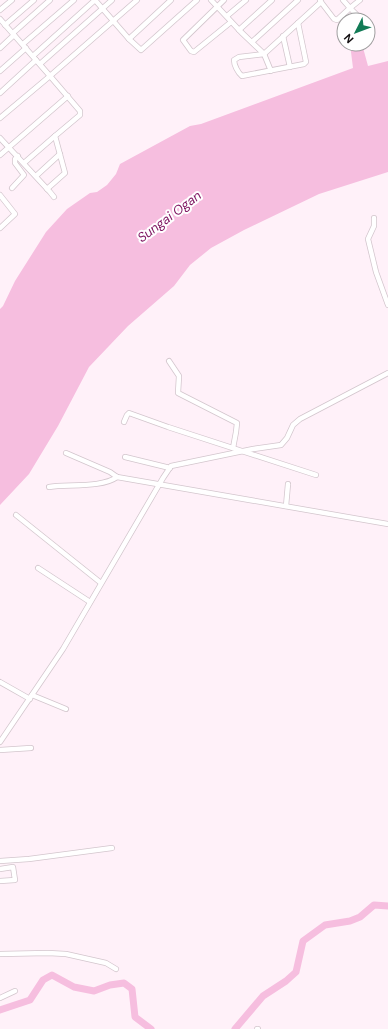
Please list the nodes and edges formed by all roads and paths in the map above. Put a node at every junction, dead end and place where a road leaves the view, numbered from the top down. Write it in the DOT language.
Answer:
graph roads {
  1 [pos="12,0"];
  2 [pos="34,0"];
  3 [pos="50,0"];
  4 [pos="74,0"];
  5 [pos="95,0"];
  6 [pos="112,0"];
  7 [pos="137,0"];
  8 [pos="171,0"];
  9 [pos="197,0"];
  10 [pos="211,0"];
  11 [pos="224,0"];
  12 [pos="246,0"];
  13 [pos="272,0"];
  14 [pos="298,0"];
  15 [pos="343,0"];
  16 [pos="360,0"];
  17 [pos="320,1"];
  18 [pos="217,6"];
  19 [pos="102,8"];
  20 [pos="0,10"];
  21 [pos="349,10"];
  22 [pos="352,12"];
  23 [pos="227,16"];
  24 [pos="113,21"];
  25 [pos="2,22"];
  26 [pos="231,22"];
  27 [pos="298,23"];
  28 [pos="239,30"];
  29 [pos="14,34"];
  30 [pos="283,36"];
  31 [pos="129,39"];
  32 [pos="252,42"];
  33 [pos="24,46"];
  34 [pos="0,48"];
  35 [pos="264,54"];
  36 [pos="33,56"];
  37 [pos="38,62"];
  38 [pos="290,67"];
  39 [pos="0,71"];
  40 [pos="271,71"];
  41 [pos="50,76"];
  42 [pos="0,93"];
  43 [pos="68,96"];
  44 [pos="0,118"];
  45 [pos="56,136"];
  46 [pos="0,138"];
  47 [pos="9,147"];
  48 [pos="60,154"];
  49 [pos="0,155"];
  50 [pos="18,156"];
  51 [pos="24,163"];
  52 [pos="36,176"];
  53 [pos="12,188"];
  54 [pos="47,188"];
  55 [pos="0,195"];
  56 [pos="54,197"];
  57 [pos="4,200"];
  58 [pos="0,204"];
  59 [pos="374,218"];
  60 [pos="0,228"];
  61 [pos="388,305"];
  62 [pos="169,361"];
  63 [pos="388,373"];
  64 [pos="124,422"];
  65 [pos="233,448"];
  66 [pos="243,451"];
  67 [pos="66,453"];
  68 [pos="125,457"];
  69 [pos="169,469"];
  70 [pos="316,475"];
  71 [pos="117,477"];
  72 [pos="288,484"];
  73 [pos="159,485"];
  74 [pos="49,487"];
  75 [pos="286,505"];
  76 [pos="16,515"];
  77 [pos="388,524"];
  78 [pos="38,568"];
  79 [pos="101,583"];
  80 [pos="90,602"];
  81 [pos="0,682"];
  82 [pos="31,697"];
  83 [pos="66,709"];
  84 [pos="0,742"];
  85 [pos="30,748"];
  86 [pos="0,750"];
  87 [pos="112,848"];
  88 [pos="0,861"];
  89 [pos="0,869"];
  90 [pos="0,881"];
  91 [pos="0,954"];
  92 [pos="116,969"];
  93 [pos="15,991"];
  94 [pos="0,998"];
  1 -- 20 [label="street"];
  2 -- 25 [label="street"];
  3 -- 29 [label="street"];
  4 -- 33 [label="street"];
  5 -- 19 [label="street"];
  5 -- 36 [label="street"];
  6 -- 19 [label="street"];
  7 -- 24 [label="street"];
  8 -- 31 [label="street"];
  9 -- 31 [label="street"];
  10 -- 18 [label="street"];
  11 -- 18 [label="street"];
  12 -- 23 [label="street"];
  13 -- 28 [label="street"];
  14 -- 32 [label="street"];
  15 -- 21 [label="street"];
  16 -- 21 [label="street"];
  17 -- 21 [label="street"];
  17 -- 27 [label="street"];
  18 -- 23 [label="street"];
  18 -- 26 [label="street"];
  19 -- 24 [label="street"];
  19 -- 37 [label="street"];
  21 -- 22 [label="street"];
  23 -- 26 [label="street"];
  24 -- 31 [label="street"];
  24 -- 41 [label="street"];
  25 -- 29 [label="street"];
  26 -- 28 [label="street"];
  27 -- 30 [label="street"];
  27 -- 38 [label="street"];
  28 -- 32 [label="street"];
  29 -- 33 [label="street"];
  29 -- 34 [label="street"];
  30 -- 35 [label="street"];
  30 -- 38 [label="street"];
  32 -- 35 [label="street"];
  33 -- 36 [label="street"];
  33 -- 39 [label="street"];
  35 -- 40 [label="street"];
  35 -- 40 [label="street"];
  36 -- 37 [label="street"];
  37 -- 41 [label="street"];
  37 -- 42 [label="street"];
  38 -- 40 [label="street"];
  41 -- 43 [label="street"];
  41 -- 44 [label="street"];
  43 -- 45 [label="street"];
  43 -- 47 [label="street"];
  45 -- 48 [label="street"];
  45 -- 51 [label="street"];
  46 -- 47 [label="street"];
  47 -- 49 [label="street"];
  47 -- 50 [label="street"];
  48 -- 52 [label="street"];
  48 -- 54 [label="street"];
  50 -- 51 [label="street"];
  50 -- 53 [label="street"];
  51 -- 52 [label="street"];
  52 -- 54 [label="street"];
  54 -- 56 [label="street"];
  55 -- 57 [label="street"];
  57 -- 58 [label="street"];
  57 -- 60 [label="street"];
  59 -- 61 [label="street"];
  62 -- 65 [label="street"];
  63 -- 66 [label="street"];
  64 -- 65 [label="street"];
  65 -- 66 [label="street"];
  66 -- 69 [label="street"];
  66 -- 70 [label="street"];
  67 -- 71 [label="street"];
  68 -- 69 [label="street"];
  69 -- 73 [label="street"];
  71 -- 73 [label="street"];
  71 -- 74 [label="street"];
  72 -- 75 [label="street"];
  73 -- 75 [label="street"];
  73 -- 79 [label="street"];
  75 -- 77 [label="street"];
  76 -- 79 [label="street"];
  78 -- 80 [label="street"];
  79 -- 80 [label="street"];
  80 -- 82 [label="street"];
  81 -- 82 [label="street"];
  82 -- 83 [label="street"];
  82 -- 84 [label="street"];
  85 -- 86 [label="street"];
  87 -- 88 [label="street"];
  89 -- 90 [label="street"];
  91 -- 92 [label="street"];
  93 -- 94 [label="street"];
}
